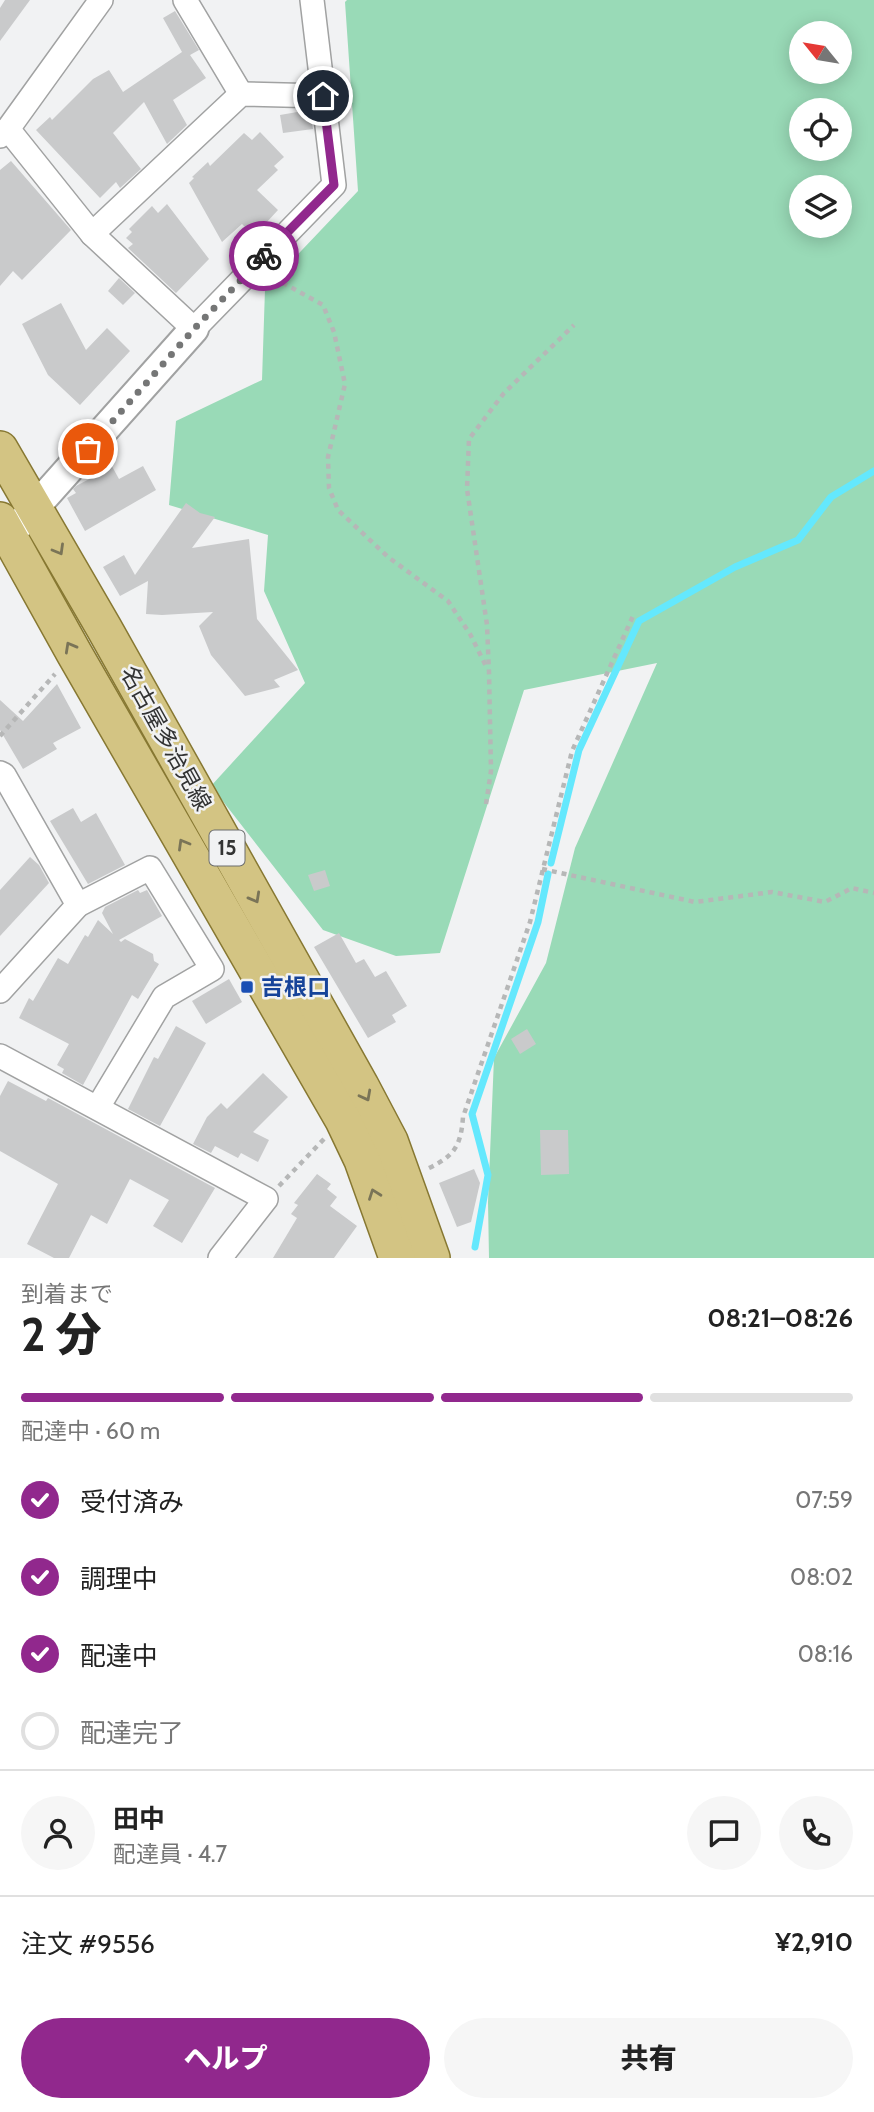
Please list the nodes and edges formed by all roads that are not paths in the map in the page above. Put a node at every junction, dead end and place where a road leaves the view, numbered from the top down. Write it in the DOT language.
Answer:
graph roads {
  1 [pos="101,0"];
  2 [pos="185,0"];
  3 [pos="312,0"];
  4 [pos="241,94"];
  5 [pos="323,96"];
  6 [pos="4,132"];
  7 [pos="92,234"];
  8 [pos="194,329"];
  9 [pos="0,449"];
  10 [pos="35,508"];
  11 [pos="3,534"];
  12 [pos="0,773"];
  13 [pos="78,905"];
  14 [pos="0,991"];
  15 [pos="0,1056"];
  16 [pos="98,1107"];
  17 [pos="220,1258"];
  18 [pos="397,1258"];
  19 [pos="432,1258"];
  1 -- 6 [label="street"];
  2 -- 4 [label="street"];
  3 -- 5 [label="street"];
  4 -- 5 [label="street"];
  4 -- 7 [label="street"];
  5 -- 8 [label="street"];
  6 -- 7 [label="street"];
  7 -- 8 [label="street"];
  8 -- 10 [label="street"];
  9 -- 10 [label="main road, 名古屋多治見線 / 15"];
  10 -- 11 [label="street"];
  10 -- 19 [label="main road, 名古屋多治見線 / 15, one-way"];
  18 -- 11 [label="main road, 名古屋多治見線 / 15, one-way"];
  12 -- 13 [label="street"];
  13 -- 14 [label="street"];
  13 -- 16 [label="street"];
  15 -- 16 [label="street"];
  16 -- 17 [label="street"];
}
